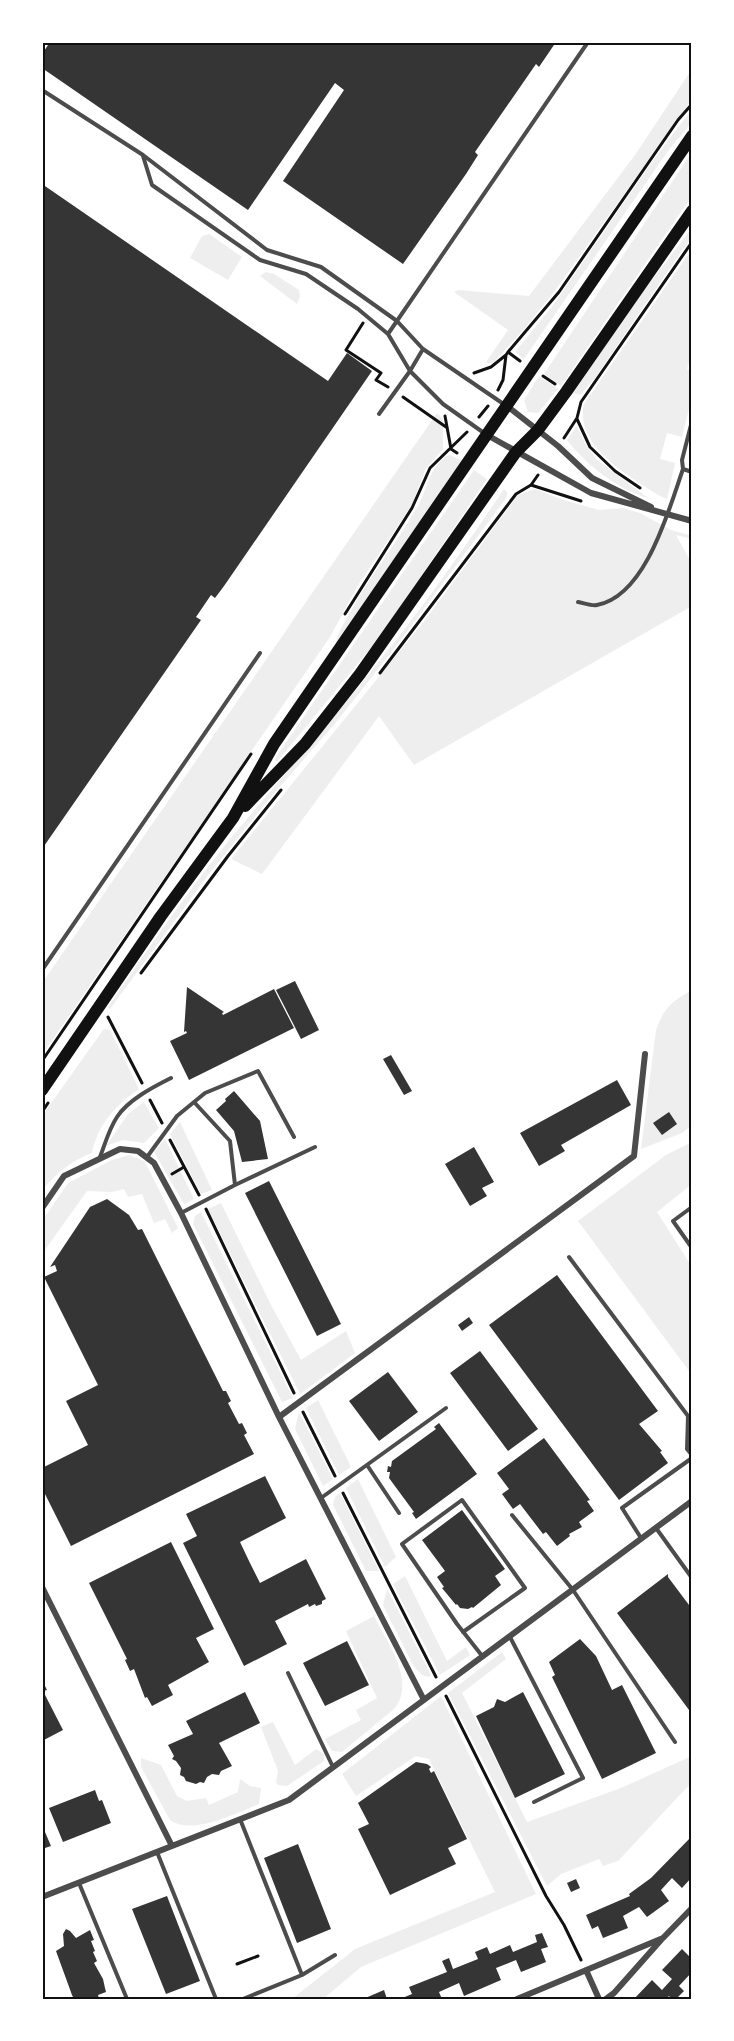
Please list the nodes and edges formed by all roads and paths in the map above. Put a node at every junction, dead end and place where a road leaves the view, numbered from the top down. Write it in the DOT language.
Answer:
graph roads {
  1 [pos="588,42"];
  2 [pos="42,90"];
  3 [pos="692,104"];
  4 [pos="692,136"];
  5 [pos="143,156"];
  6 [pos="692,211"];
  7 [pos="692,242"];
  8 [pos="367,317"];
  9 [pos="397,321"];
  10 [pos="388,334"];
  11 [pos="423,349"];
  12 [pos="506,355"];
  13 [pos="410,371"];
  14 [pos="464,377"];
  15 [pos="395,392"];
  16 [pos="493,397"];
  17 [pos="507,406"];
  18 [pos="379,414"];
  19 [pos="577,418"];
  20 [pos="692,421"];
  21 [pos="474,425"];
  22 [pos="446,427"];
  23 [pos="538,430"];
  24 [pos="487,435"];
  25 [pos="558,446"];
  26 [pos="516,452"];
  27 [pos="544,467"];
  28 [pos="683,469"];
  29 [pos="692,472"];
  30 [pos="531,485"];
  31 [pos="648,493"];
  32 [pos="516,494"];
  33 [pos="588,503"];
  34 [pos="665,513"];
  35 [pos="692,521"];
  36 [pos="578,602"];
  37 [pos="342,618"];
  38 [pos="260,653"];
  39 [pos="254,749"];
  40 [pos="233,818"];
  41 [pos="42,970"];
  42 [pos="108,1017"];
  43 [pos="645,1054"];
  44 [pos="42,1061"];
  45 [pos="171,1078"];
  46 [pos="42,1090"];
  47 [pos="146,1091"];
  48 [pos="194,1102"];
  49 [pos="165,1130"];
  50 [pos="294,1137"];
  51 [pos="315,1148"];
  52 [pos="100,1157"];
  53 [pos="147,1157"];
  54 [pos="235,1185"];
  55 [pos="202,1201"];
  56 [pos="692,1207"];
  57 [pos="42,1208"];
  58 [pos="181,1213"];
  59 [pos="692,1248"];
  60 [pos="569,1257"];
  61 [pos="299,1404"];
  62 [pos="446,1408"];
  63 [pos="279,1417"];
  64 [pos="692,1456"];
  65 [pos="367,1465"];
  66 [pos="340,1486"];
  67 [pos="321,1498"];
  68 [pos="692,1501"];
  69 [pos="399,1513"];
  70 [pos="512,1515"];
  71 [pos="656,1528"];
  72 [pos="642,1539"];
  73 [pos="692,1578"];
  74 [pos="42,1587"];
  75 [pos="573,1590"];
  76 [pos="463,1632"];
  77 [pos="510,1637"];
  78 [pos="483,1657"];
  79 [pos="288,1673"];
  80 [pos="442,1688"];
  81 [pos="424,1700"];
  82 [pos="675,1742"];
  83 [pos="333,1767"];
  84 [pos="534,1802"];
  85 [pos="240,1819"];
  86 [pos="172,1846"];
  87 [pos="157,1852"];
  88 [pos="79,1883"];
  89 [pos="42,1897"];
  90 [pos="692,1908"];
  91 [pos="663,1938"];
  92 [pos="335,1955"];
  93 [pos="258,1956"];
  94 [pos="237,1964"];
  95 [pos="586,1970"];
  96 [pos="302,1975"];
  97 [pos="128,1999"];
  98 [pos="216,1999"];
  99 [pos="243,1999"];
  100 [pos="517,1999"];
  101 [pos="598,1999"];
  102 [pos="606,1999"];
  1 -- 9 [label="lane"];
  2 -- 5 [label="lane"];
  3 -- 12 [label="path"];
  4 -- 17 [label="main road"];
  5 -- 8 [label="lane"];
  5 -- 9 [label="lane"];
  6 -- 23 [label="main road"];
  7 -- 19 [label="path"];
  8 -- 10 [label="lane"];
  8 -- 15 [label="path"];
  9 -- 10 [label="lane"];
  9 -- 11 [label="lane"];
  10 -- 13 [label="lane"];
  11 -- 13 [label="lane"];
  11 -- 14 [label="lane"];
  12 -- 14 [label="path"];
  12 -- 16 [label="path"];
  13 -- 15 [label="lane"];
  13 -- 21 [label="lane"];
  14 -- 16 [label="lane"];
  15 -- 18 [label="lane"];
  15 -- 22 [label="path"];
  16 -- 17 [label="lane"];
  16 -- 21 [label="path"];
  17 -- 23 [label="street"];
  17 -- 24 [label="main road"];
  19 -- 25 [label="path"];
  19 -- 31 [label="path"];
  20 -- 28 [label="lane"];
  21 -- 24 [label="lane"];
  21 -- 37 [label="path"];
  23 -- 25 [label="street"];
  23 -- 26 [label="main road"];
  24 -- 26 [label="street"];
  24 -- 40 [label="main road"];
  25 -- 34 [label="street"];
  26 -- 27 [label="street"];
  26 -- 40 [label="main road"];
  27 -- 30 [label="path"];
  27 -- 34 [label="street"];
  28 -- 29 [label="lane"];
  28 -- 34 [label="lane"];
  30 -- 32 [label="path"];
  30 -- 33 [label="path"];
  34 -- 35 [label="street"];
  34 -- 36 [label="lane"];
  38 -- 41 [label="lane"];
  39 -- 44 [label="path"];
  40 -- 46 [label="main road"];
  42 -- 47 [label="path"];
  43 -- 61 [label="street"];
  45 -- 47 [label="lane"];
  47 -- 49 [label="path"];
  47 -- 52 [label="lane"];
  48 -- 49 [label="lane"];
  48 -- 50 [label="lane"];
  48 -- 54 [label="lane"];
  49 -- 53 [label="lane"];
  49 -- 55 [label="path"];
  51 -- 54 [label="lane"];
  52 -- 53 [label="street"];
  52 -- 57 [label="street"];
  53 -- 58 [label="street"];
  54 -- 55 [label="lane"];
  55 -- 58 [label="lane"];
  55 -- 61 [label="path"];
  56 -- 59 [label="lane"];
  58 -- 63 [label="street"];
  60 -- 64 [label="lane"];
  61 -- 63 [label="street"];
  61 -- 66 [label="path"];
  62 -- 65 [label="lane"];
  63 -- 67 [label="street"];
  64 -- 72 [label="lane"];
  65 -- 66 [label="lane"];
  65 -- 69 [label="lane"];
  66 -- 67 [label="lane"];
  66 -- 80 [label="path"];
  67 -- 81 [label="street"];
  68 -- 71 [label="street"];
  70 -- 75 [label="lane"];
  71 -- 72 [label="street"];
  71 -- 73 [label="lane"];
  72 -- 75 [label="street"];
  74 -- 86 [label="street"];
  75 -- 77 [label="street"];
  75 -- 82 [label="lane"];
  76 -- 76 [label="lane"];
  76 -- 78 [label="lane"];
  77 -- 78 [label="street"];
  77 -- 84 [label="lane"];
  78 -- 80 [label="street"];
  79 -- 83 [label="lane"];
  80 -- 81 [label="street"];
  80 -- 95 [label="path"];
  81 -- 83 [label="street"];
  83 -- 85 [label="street"];
  85 -- 86 [label="street"];
  85 -- 96 [label="lane"];
  86 -- 87 [label="street"];
  87 -- 88 [label="street"];
  87 -- 98 [label="lane"];
  88 -- 89 [label="street"];
  88 -- 97 [label="lane"];
  90 -- 91 [label="street"];
  91 -- 95 [label="street"];
  91 -- 102 [label="street"];
  92 -- 96 [label="lane"];
  93 -- 94 [label="path"];
  95 -- 100 [label="street"];
  95 -- 101 [label="street"];
  96 -- 99 [label="lane"];
}
